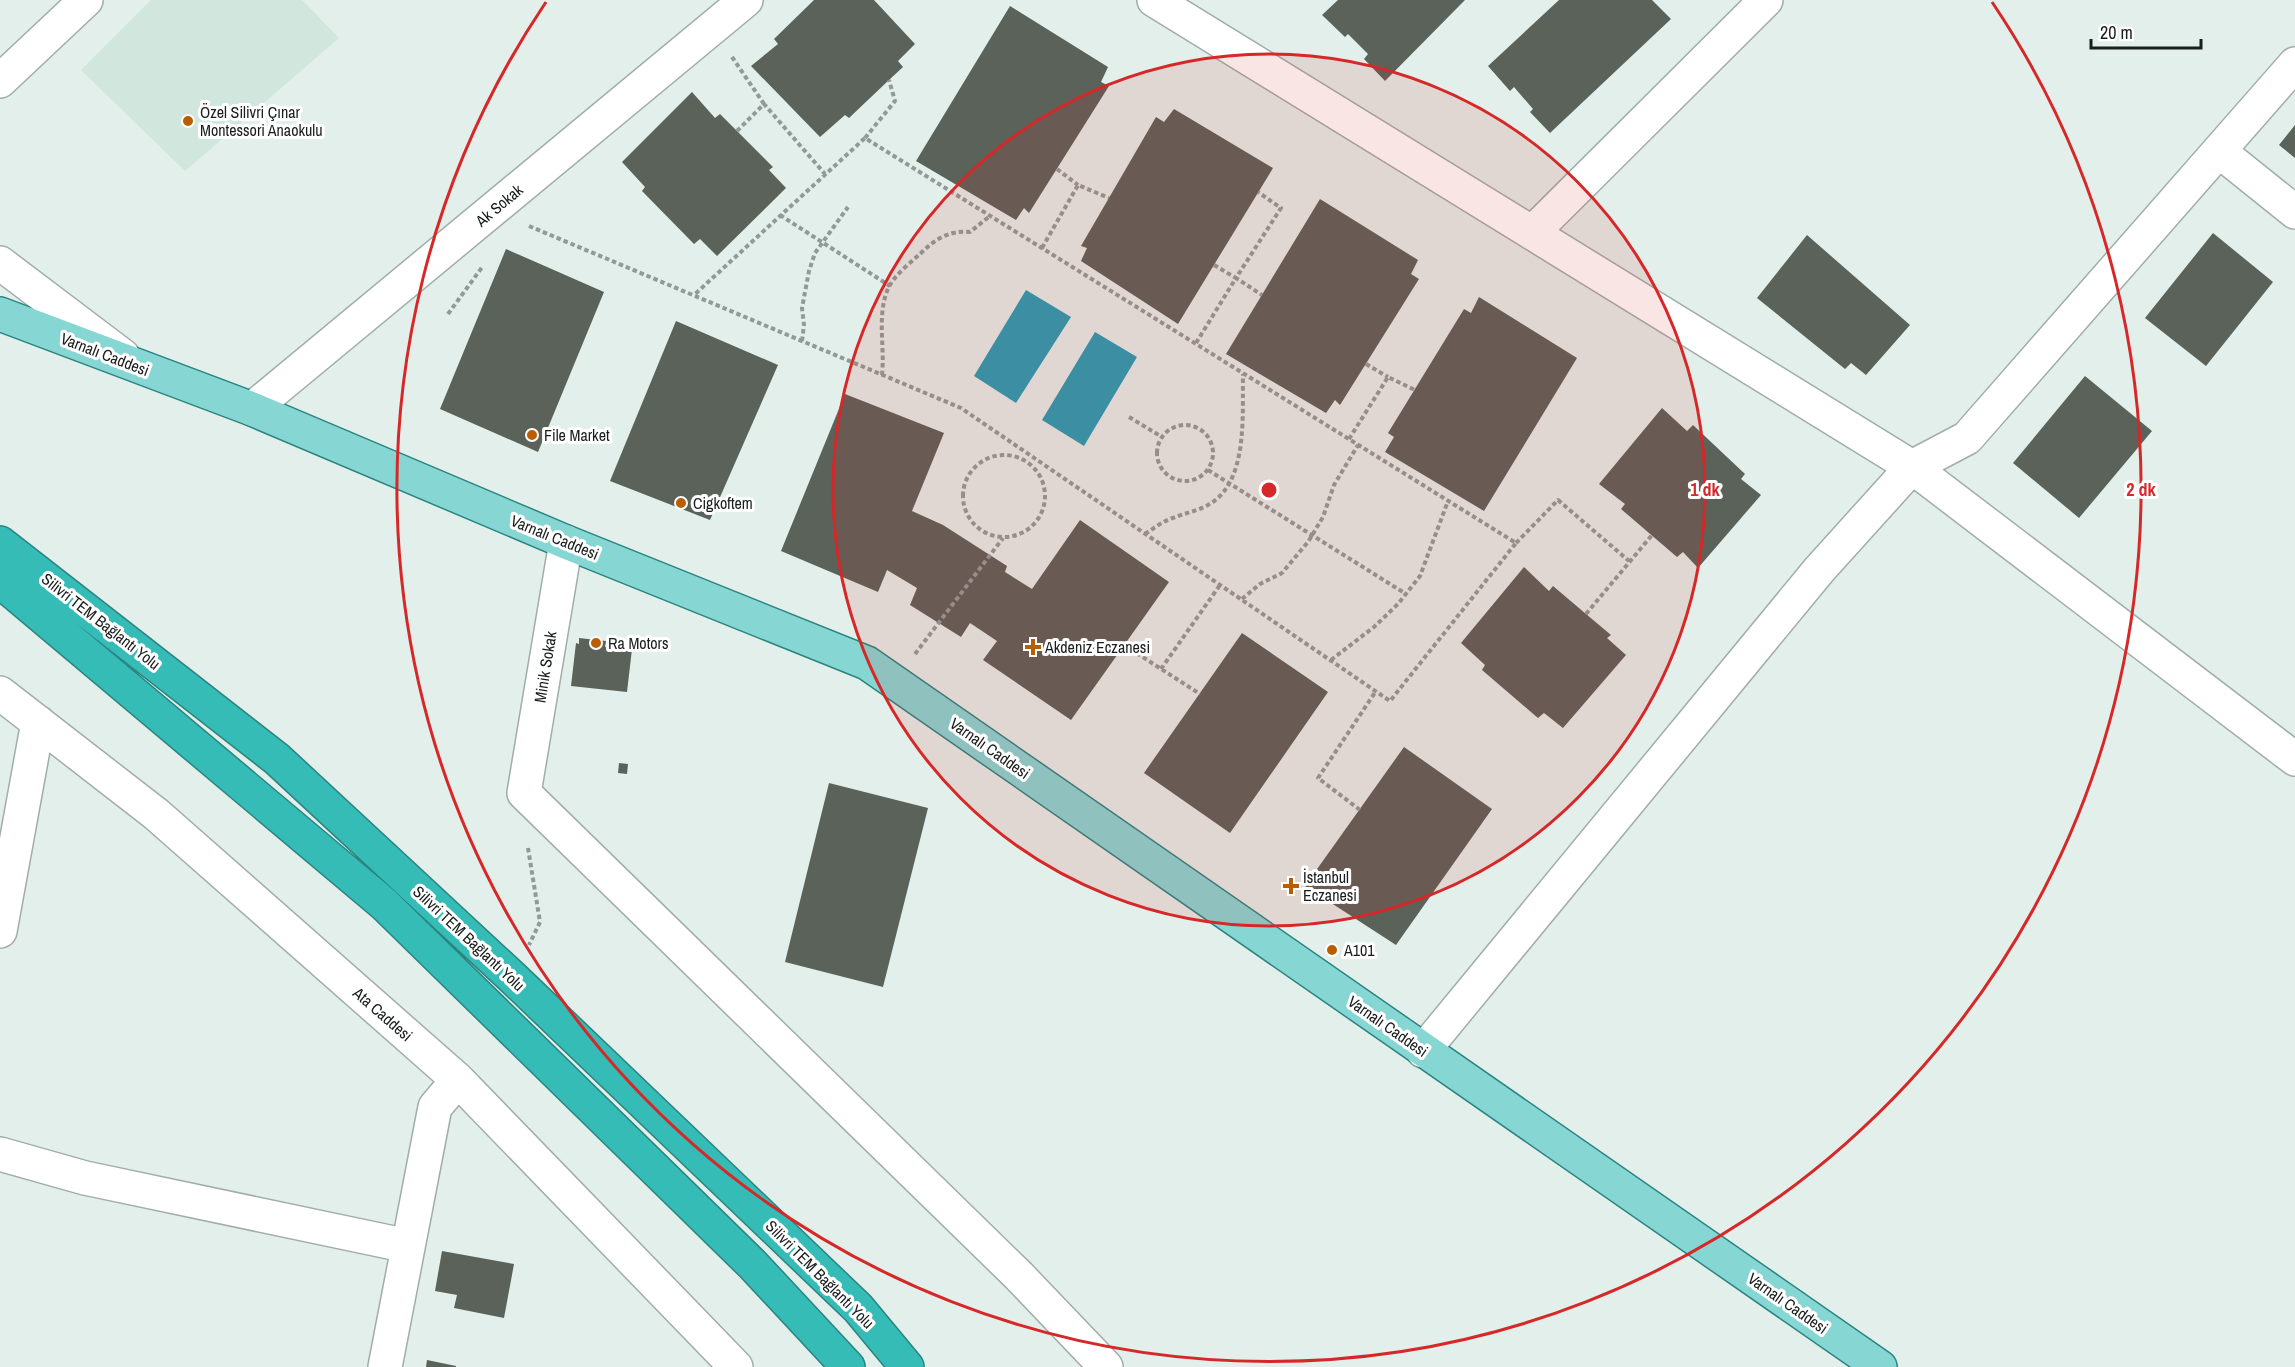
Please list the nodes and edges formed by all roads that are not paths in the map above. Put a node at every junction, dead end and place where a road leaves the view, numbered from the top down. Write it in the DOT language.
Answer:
graph roads {
  1 [pos="86,0"];
  2 [pos="746,0"];
  3 [pos="1154,0"];
  4 [pos="1766,0"];
  5 [pos="2295,64"];
  6 [pos="0,81"];
  7 [pos="2219,151"];
  8 [pos="2295,212"];
  9 [pos="1532,233"];
  10 [pos="0,263"];
  11 [pos="0,314"];
  12 [pos="136,366"];
  13 [pos="252,409"];
  14 [pos="1912,467"];
  15 [pos="566,542"];
  16 [pos="0,543"];
  17 [pos="0,581"];
  18 [pos="0,693"];
  19 [pos="38,722"];
  20 [pos="2295,759"];
  21 [pos="0,931"];
  22 [pos="1423,1051"];
  23 [pos="458,1080"];
  24 [pos="0,1154"];
  25 [pos="408,1246"];
  26 [pos="385,1367"];
  27 [pos="736,1367"];
  28 [pos="848,1367"];
  29 [pos="907,1367"];
  30 [pos="1106,1367"];
  31 [pos="1880,1367"];
  1 -- 6 [label="street"];
  2 -- 13 [label="street, Ak Sokak"];
  3 -- 9 [label="street"];
  4 -- 9 [label="street"];
  5 -- 7 [label="street"];
  7 -- 8 [label="street"];
  7 -- 14 [label="street"];
  9 -- 14 [label="street"];
  10 -- 12 [label="street"];
  11 -- 12 [label="main road, Varnalı Caddesi"];
  12 -- 13 [label="main road, Varnalı Caddesi"];
  13 -- 15 [label="main road, Varnalı Caddesi"];
  14 -- 20 [label="street"];
  14 -- 22 [label="street"];
  15 -- 22 [label="main road, Varnalı Caddesi"];
  15 -- 30 [label="street, Minik Sokak"];
  16 -- 29 [label="highway, Silivri TEM Bağlantı Yolu"];
  17 -- 28 [label="highway, Silivri TEM Bağlantı Yolu"];
  18 -- 19 [label="street, Ata Caddesi"];
  19 -- 21 [label="street"];
  19 -- 23 [label="street, Ata Caddesi"];
  22 -- 31 [label="main road, Varnalı Caddesi"];
  23 -- 25 [label="street"];
  23 -- 27 [label="street, Ata Caddesi"];
  24 -- 25 [label="street"];
  25 -- 26 [label="street"];
}
